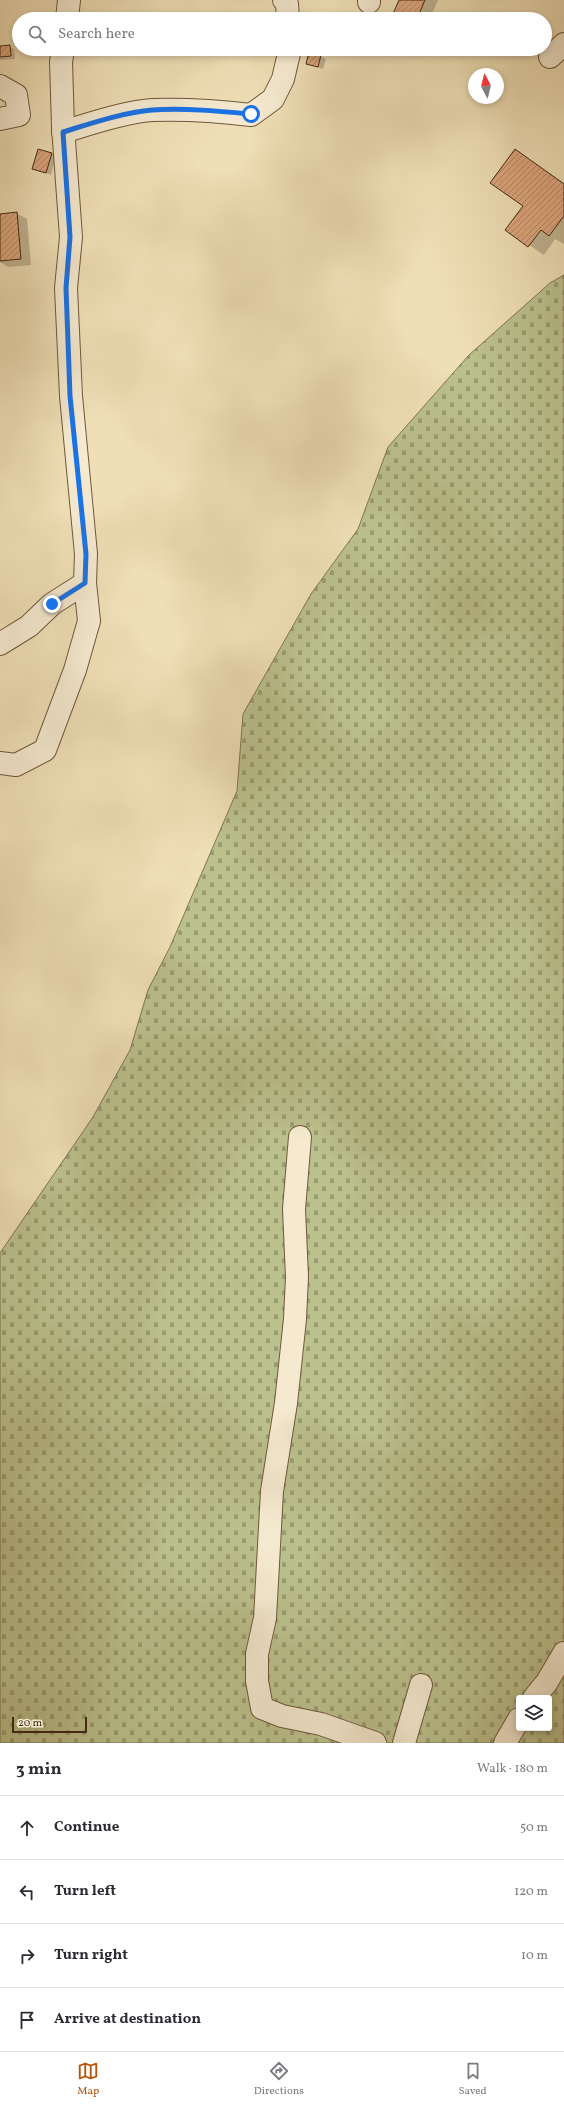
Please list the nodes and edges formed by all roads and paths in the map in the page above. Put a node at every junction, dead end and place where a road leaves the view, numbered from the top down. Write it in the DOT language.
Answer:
graph roads {
  1 [pos="69,0"];
  2 [pos="284,0"];
  3 [pos="68,12"];
  4 [pos="288,12"];
  5 [pos="62,56"];
  6 [pos="288,56"];
  7 [pos="0,86"];
  8 [pos="0,119"];
  9 [pos="63,132"];
  10 [pos="85,583"];
  11 [pos="0,644"];
  12 [pos="0,763"];
  13 [pos="300,1137"];
  14 [pos="564,1654"];
  15 [pos="421,1685"];
  16 [pos="537,1695"];
  17 [pos="516,1724"];
  18 [pos="375,1743"];
  19 [pos="404,1743"];
  20 [pos="505,1743"];
  1 -- 3 [label="lane"];
  2 -- 4 [label="lane"];
  5 -- 9 [label="lane"];
  6 -- 9 [label="lane"];
  7 -- 8 [label="lane"];
  9 -- 10 [label="lane"];
  10 -- 11 [label="lane"];
  10 -- 12 [label="lane"];
  13 -- 18 [label="lane"];
  14 -- 16 [label="lane"];
  15 -- 19 [label="lane"];
  17 -- 20 [label="lane"];
}
